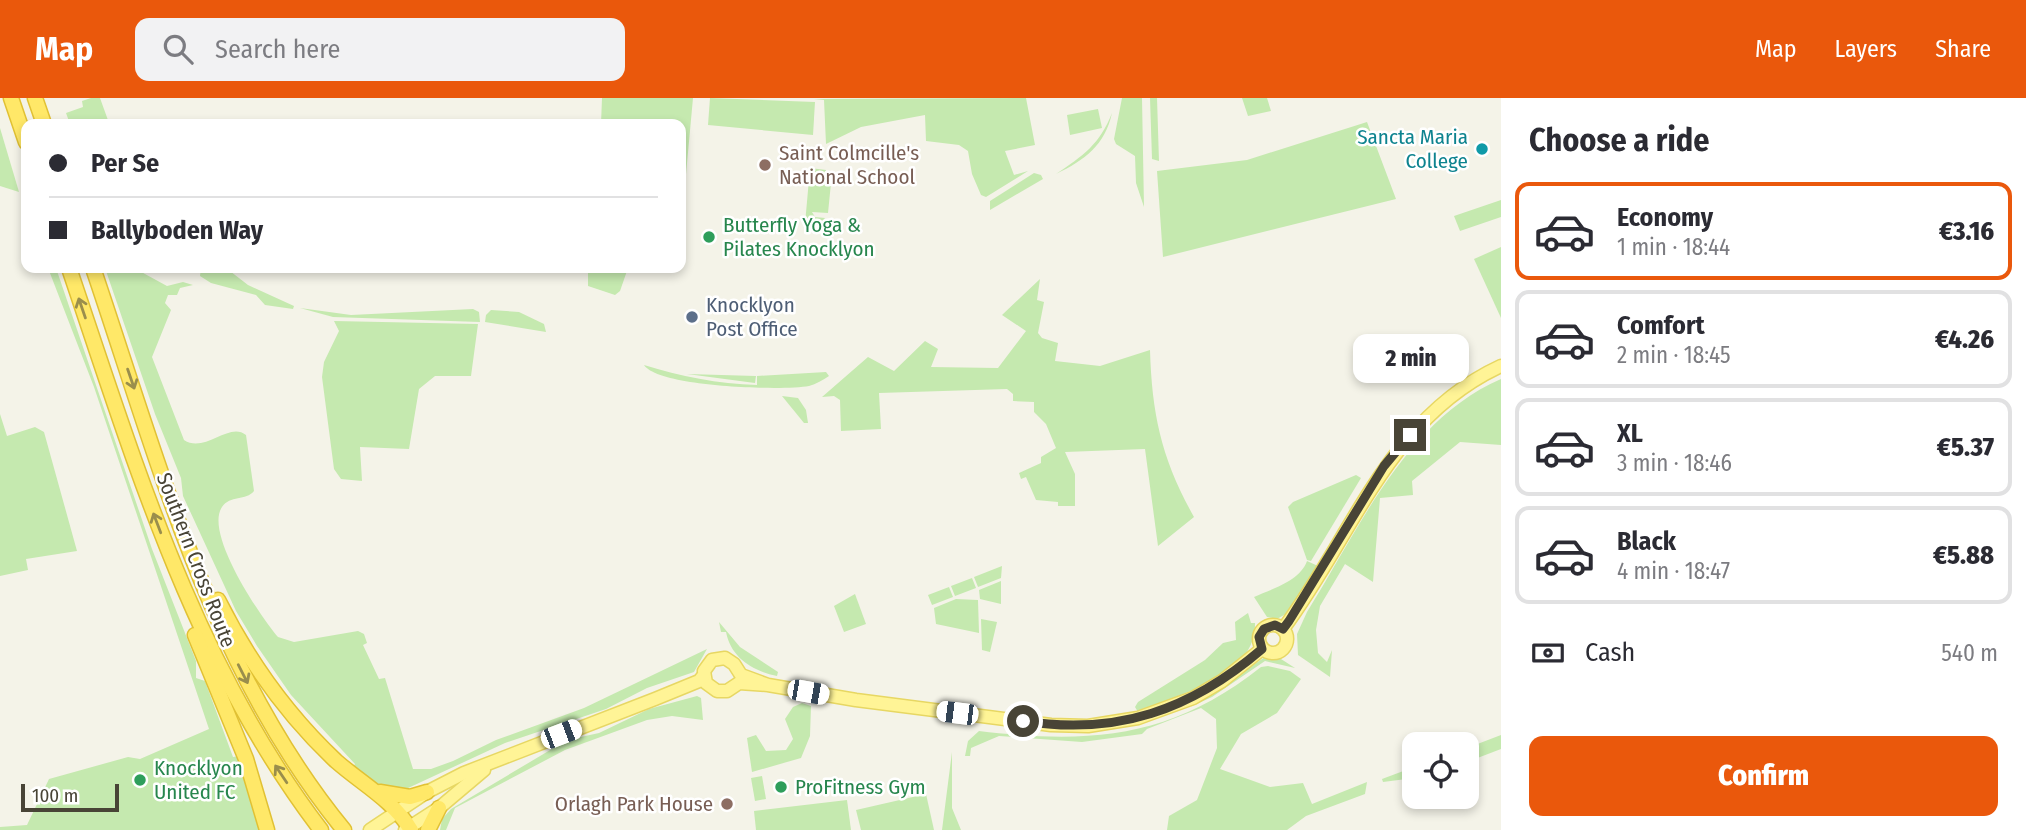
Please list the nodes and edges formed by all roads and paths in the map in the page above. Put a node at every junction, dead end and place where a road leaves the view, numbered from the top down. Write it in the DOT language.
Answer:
graph roads {
  1 [pos="11,98"];
  2 [pos="35,98"];
  3 [pos="42,119"];
  4 [pos="21,127"];
  5 [pos="71,273"];
  6 [pos="95,273"];
  7 [pos="1501,366"];
  8 [pos="179,521"];
  9 [pos="182,586"];
  10 [pos="1283,629"];
  11 [pos="1262,649"];
  12 [pos="737,670"];
  13 [pos="704,675"];
  14 [pos="734,685"];
  15 [pos="768,685"];
  16 [pos="710,688"];
  17 [pos="655,699"];
  18 [pos="489,765"];
  19 [pos="372,790"];
  20 [pos="427,792"];
  21 [pos="439,808"];
  22 [pos="398,811"];
  23 [pos="373,829"];
  24 [pos="409,829"];
  25 [pos="267,830"];
  26 [pos="321,830"];
  27 [pos="344,830"];
  28 [pos="428,830"];
  1 -- 4 [label="highway"];
  2 -- 3 [label="highway"];
  9 -- 5 [label="highway, Southern Cross Route, one-way"];
  6 -- 8 [label="highway, Southern Cross Route, one-way"];
  7 -- 10 [label="main road"];
  8 -- 19 [label="highway"];
  8 -- 27 [label="highway, Southern Cross Route, one-way"];
  9 -- 25 [label="highway"];
  26 -- 9 [label="highway, Southern Cross Route, one-way"];
  10 -- 11 [label="main road"];
  10 -- 11 [label="main road"];
  11 -- 15 [label="main road"];
  12 -- 13 [label="main road"];
  12 -- 14 [label="main road"];
  12 -- 15 [label="main road"];
  13 -- 16 [label="main road"];
  13 -- 17 [label="main road"];
  14 -- 15 [label="main road"];
  14 -- 16 [label="main road"];
  16 -- 17 [label="main road"];
  17 -- 18 [label="main road"];
  18 -- 20 [label="main road"];
  18 -- 21 [label="main road"];
  19 -- 20 [label="highway"];
  19 -- 22 [label="highway"];
  20 -- 22 [label="main road"];
  21 -- 24 [label="main road"];
  21 -- 28 [label="highway"];
  22 -- 23 [label="main road"];
  22 -- 24 [label="highway"];
}
